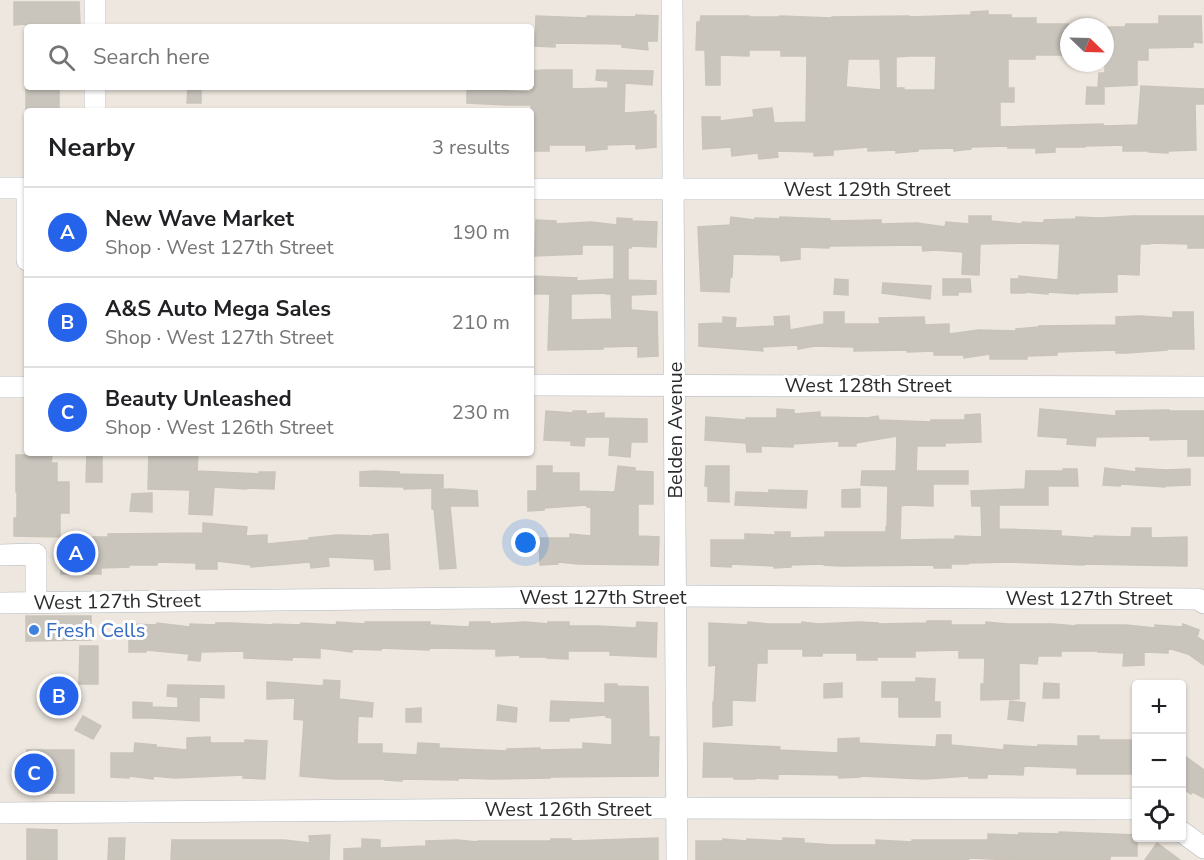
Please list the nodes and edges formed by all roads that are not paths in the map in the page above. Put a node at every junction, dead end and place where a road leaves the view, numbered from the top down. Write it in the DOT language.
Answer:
graph roads {
  1 [pos="95,0"];
  2 [pos="672,0"];
  3 [pos="95,24"];
  4 [pos="95,90"];
  5 [pos="95,108"];
  6 [pos="0,188"];
  7 [pos="24,188"];
  8 [pos="534,189"];
  9 [pos="674,189"];
  10 [pos="1204,189"];
  11 [pos="534,385"];
  12 [pos="674,385"];
  13 [pos="0,387"];
  14 [pos="24,387"];
  15 [pos="1204,387"];
  16 [pos="0,555"];
  17 [pos="676,596"];
  18 [pos="36,602"];
  19 [pos="0,603"];
  20 [pos="1204,603"];
  21 [pos="677,808"];
  22 [pos="1132,809"];
  23 [pos="0,813"];
  24 [pos="1186,835"];
  25 [pos="1204,848"];
  26 [pos="677,860"];
  1 -- 3 [label="street"];
  2 -- 9 [label="street, Belden Avenue"];
  4 -- 5 [label="street"];
  6 -- 7 [label="street"];
  8 -- 9 [label="street, West 129th Street"];
  9 -- 10 [label="street, West 129th Street"];
  9 -- 12 [label="street, Belden Avenue"];
  11 -- 12 [label="street, West 128th Street"];
  12 -- 15 [label="street, West 128th Street"];
  12 -- 17 [label="street, Belden Avenue"];
  13 -- 14 [label="street"];
  16 -- 18 [label="street"];
  17 -- 18 [label="street, West 127th Street"];
  17 -- 20 [label="street, West 127th Street"];
  17 -- 21 [label="street, Belden Avenue"];
  18 -- 19 [label="street, West 127th Street"];
  21 -- 22 [label="street, West 126th Street"];
  21 -- 23 [label="street, West 126th Street"];
  21 -- 26 [label="street, Belden Avenue"];
  24 -- 25 [label="street"];
}
